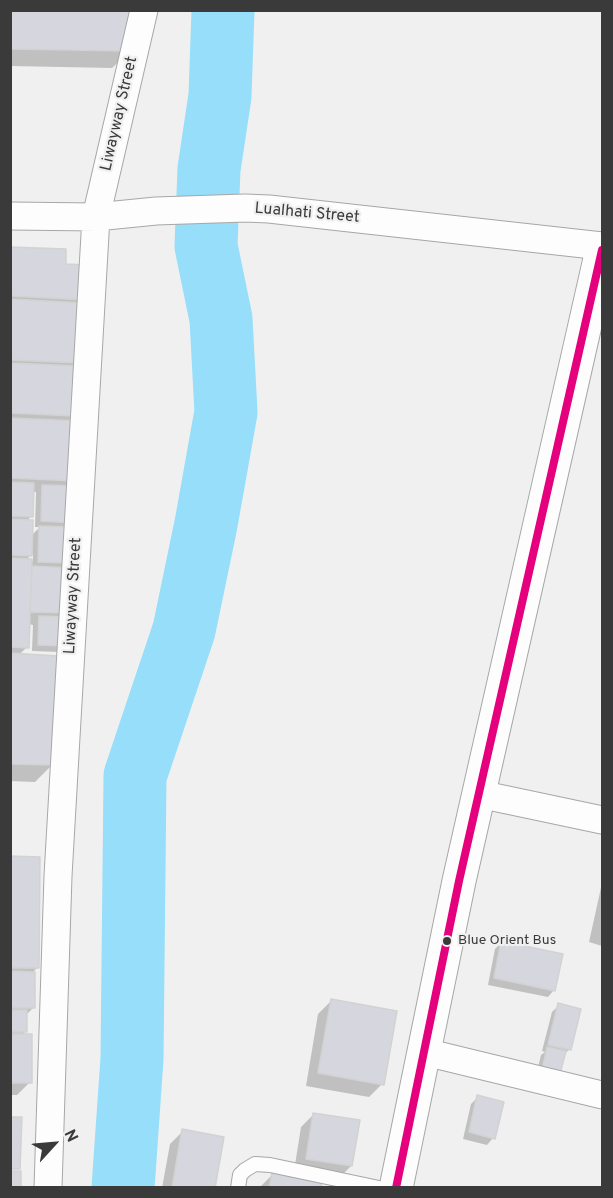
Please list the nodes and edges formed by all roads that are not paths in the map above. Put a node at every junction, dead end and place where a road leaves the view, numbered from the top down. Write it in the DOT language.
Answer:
graph roads {
  1 [pos="144,10"];
  2 [pos="10,216"];
  3 [pos="96,217"];
  4 [pos="603,248"];
  5 [pos="479,794"];
  6 [pos="603,820"];
  7 [pos="425,1052"];
  8 [pos="603,1095"];
  9 [pos="48,1188"];
  10 [pos="238,1188"];
  11 [pos="379,1188"];
  12 [pos="396,1188"];
  1 -- 3 [label="street, Liwayway Street"];
  2 -- 3 [label="street, Lualhati Street"];
  3 -- 4 [label="street, Lualhati Street"];
  3 -- 9 [label="street, Liwayway Street"];
  4 -- 5 [label="main road"];
  5 -- 6 [label="street"];
  5 -- 7 [label="main road"];
  7 -- 8 [label="street"];
  7 -- 12 [label="main road"];
  10 -- 11 [label="lane"];
}
